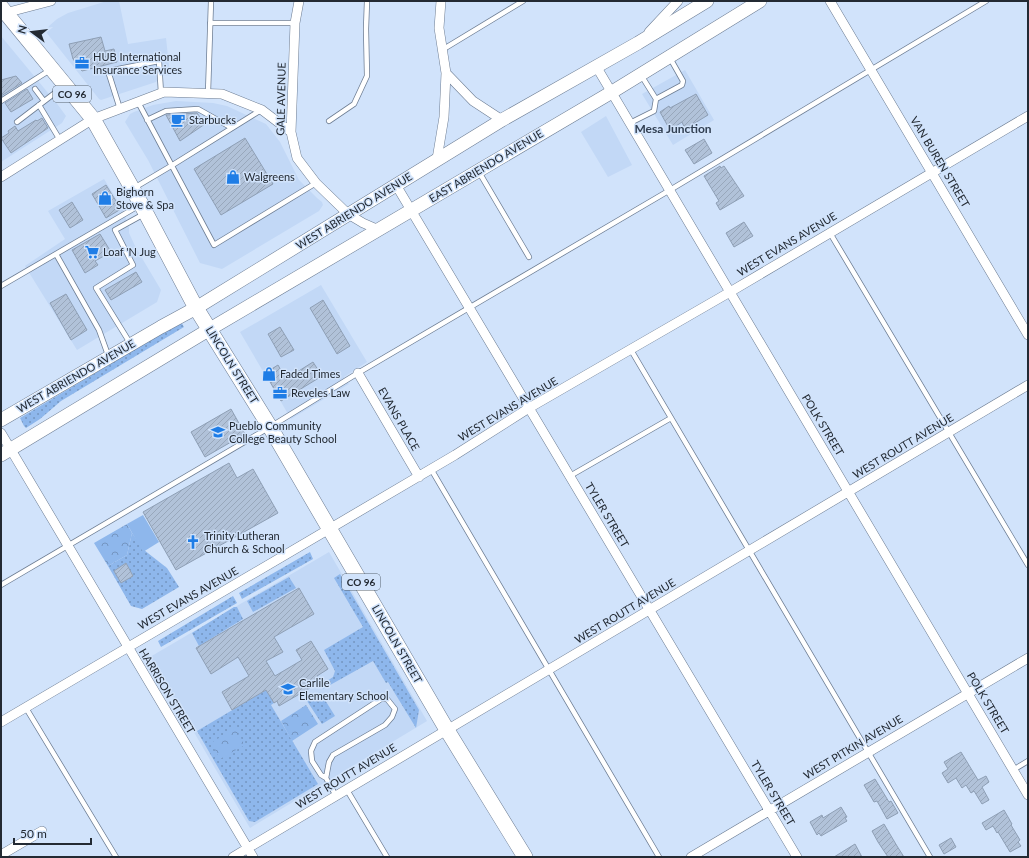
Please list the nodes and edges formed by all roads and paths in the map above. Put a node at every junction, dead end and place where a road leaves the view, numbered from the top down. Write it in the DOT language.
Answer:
graph roads {
  1 [pos="51,1"];
  2 [pos="210,1"];
  3 [pos="299,1"];
  4 [pos="367,1"];
  5 [pos="441,1"];
  6 [pos="523,1"];
  7 [pos="678,1"];
  8 [pos="706,1"];
  9 [pos="760,1"];
  10 [pos="830,1"];
  11 [pos="986,1"];
  12 [pos="27,4"];
  13 [pos="3,10"];
  14 [pos="210,23"];
  15 [pos="295,23"];
  16 [pos="638,43"];
  17 [pos="442,50"];
  18 [pos="669,56"];
  19 [pos="596,66"];
  20 [pos="52,69"];
  21 [pos="871,70"];
  22 [pos="446,73"];
  23 [pos="640,74"];
  24 [pos="65,85"];
  25 [pos="35,89"];
  26 [pos="612,92"];
  27 [pos="161,93"];
  28 [pos="208,93"];
  29 [pos="656,99"];
  30 [pos="1,101"];
  31 [pos="44,101"];
  32 [pos="138,102"];
  33 [pos="38,105"];
  34 [pos="120,109"];
  35 [pos="262,110"];
  36 [pos="1028,116"];
  37 [pos="93,119"];
  38 [pos="147,120"];
  39 [pos="502,120"];
  40 [pos="329,121"];
  41 [pos="17,122"];
  42 [pos="630,123"];
  43 [pos="232,128"];
  44 [pos="291,132"];
  45 [pos="60,140"];
  46 [pos="437,159"];
  47 [pos="172,166"];
  48 [pos="479,170"];
  49 [pos="932,173"];
  50 [pos="1,177"];
  51 [pos="316,183"];
  52 [pos="396,185"];
  53 [pos="132,188"];
  54 [pos="670,190"];
  55 [pos="144,209"];
  56 [pos="412,211"];
  57 [pos="348,214"];
  58 [pos="379,230"];
  59 [pos="830,233"];
  60 [pos="56,254"];
  61 [pos="529,257"];
  62 [pos="1,286"];
  63 [pos="730,292"];
  64 [pos="196,308"];
  65 [pos="470,308"];
  66 [pos="210,329"];
  67 [pos="1028,336"];
  68 [pos="131,344"];
  69 [pos="631,350"];
  70 [pos="109,357"];
  71 [pos="358,373"];
  72 [pos="1028,385"];
  73 [pos="529,408"];
  74 [pos="671,418"];
  75 [pos="1,420"];
  76 [pos="270,427"];
  77 [pos="949,432"];
  78 [pos="1,433"];
  79 [pos="6,452"];
  80 [pos="431,469"];
  81 [pos="418,476"];
  82 [pos="570,476"];
  83 [pos="849,492"];
  84 [pos="330,529"];
  85 [pos="69,545"];
  86 [pos="750,551"];
  87 [pos="1028,565"];
  88 [pos="1,585"];
  89 [pos="650,610"];
  90 [pos="127,647"];
  91 [pos="1028,658"];
  92 [pos="548,670"];
  93 [pos="968,694"];
  94 [pos="26,708"];
  95 [pos="1,722"];
  96 [pos="448,730"];
  97 [pos="868,752"];
  98 [pos="1028,761"];
  99 [pos="1013,770"];
  100 [pos="326,778"];
  101 [pos="347,790"];
  102 [pos="1028,795"];
  103 [pos="336,796"];
  104 [pos="770,811"];
  105 [pos="42,831"];
  106 [pos="248,848"];
  107 [pos="1,855"];
  108 [pos="116,857"];
  109 [pos="233,857"];
  110 [pos="253,857"];
  111 [pos="387,857"];
  112 [pos="525,857"];
  113 [pos="659,857"];
  114 [pos="691,857"];
  115 [pos="797,857"];
  116 [pos="930,857"];
  1 -- 12 [label="street"];
  2 -- 14 [label="lane"];
  3 -- 15 [label="street, GALE AVENUE"];
  4 -- 40 [label="lane"];
  5 -- 17 [label="street"];
  6 -- 17 [label="lane"];
  7 -- 16 [label="street"];
  8 -- 16 [label="main road, WEST ABRIENDO AVENUE"];
  9 -- 18 [label="main road, EAST ABRIENDO AVENUE"];
  10 -- 21 [label="street, VAN BUREN STREET"];
  11 -- 21 [label="lane"];
  12 -- 13 [label="street"];
  13 -- 20 [label="main road, CO 96"];
  14 -- 15 [label="lane"];
  14 -- 28 [label="lane"];
  15 -- 44 [label="street, GALE AVENUE"];
  16 -- 19 [label="main road, WEST ABRIENDO AVENUE"];
  17 -- 22 [label="street"];
  18 -- 23 [label="main road, EAST ABRIENDO AVENUE"];
  18 -- 29 [label="lane"];
  19 -- 26 [label="street, POLK STREET"];
  19 -- 39 [label="main road, WEST ABRIENDO AVENUE"];
  20 -- 24 [label="main road, CO 96"];
  20 -- 30 [label="lane"];
  21 -- 49 [label="street, VAN BUREN STREET"];
  21 -- 54 [label="lane"];
  22 -- 39 [label="street"];
  22 -- 46 [label="street"];
  23 -- 26 [label="main road, EAST ABRIENDO AVENUE"];
  23 -- 29 [label="lane"];
  24 -- 31 [label="lane"];
  24 -- 37 [label="main road, CO 96"];
  25 -- 31 [label="lane"];
  26 -- 42 [label="street, POLK STREET"];
  26 -- 48 [label="main road, EAST ABRIENDO AVENUE"];
  27 -- 28 [label="street"];
  27 -- 32 [label="street"];
  27 -- 34 [label="lane"];
  28 -- 35 [label="street"];
  29 -- 42 [label="lane"];
  31 -- 33 [label="lane"];
  32 -- 34 [label="street"];
  32 -- 38 [label="lane"];
  33 -- 41 [label="lane"];
  33 -- 45 [label="lane"];
  34 -- 37 [label="street"];
  35 -- 43 [label="lane"];
  35 -- 44 [label="street"];
  36 -- 49 [label="street, WEST EVANS AVENUE"];
  37 -- 45 [label="street"];
  37 -- 53 [label="main road, CO 96"];
  38 -- 43 [label="lane"];
  38 -- 47 [label="lane"];
  39 -- 46 [label="main road, WEST ABRIENDO AVENUE"];
  42 -- 54 [label="street, POLK STREET"];
  43 -- 47 [label="lane"];
  44 -- 51 [label="street, GALE AVENUE"];
  45 -- 50 [label="street"];
  46 -- 52 [label="main road, WEST ABRIENDO AVENUE"];
  47 -- 51 [label="lane"];
  47 -- 53 [label="lane"];
  48 -- 56 [label="main road, EAST ABRIENDO AVENUE"];
  48 -- 61 [label="lane"];
  49 -- 59 [label="street, WEST EVANS AVENUE"];
  49 -- 67 [label="street, VAN BUREN STREET"];
  51 -- 57 [label="street, GALE AVENUE"];
  52 -- 56 [label="street, TYLER STREET"];
  52 -- 57 [label="main road, WEST ABRIENDO AVENUE"];
  53 -- 55 [label="main road, CO 96"];
  54 -- 63 [label="street, POLK STREET"];
  54 -- 65 [label="lane"];
  55 -- 60 [label="lane"];
  55 -- 64 [label="main road, CO 96"];
  55 -- 68 [label="lane"];
  56 -- 58 [label="main road, EAST ABRIENDO AVENUE"];
  56 -- 65 [label="street, TYLER STREET"];
  57 -- 58 [label="street, GALE AVENUE"];
  57 -- 64 [label="main road, WEST ABRIENDO AVENUE"];
  58 -- 66 [label="main road, EAST ABRIENDO AVENUE"];
  59 -- 63 [label="street, WEST EVANS AVENUE"];
  59 -- 77 [label="lane"];
  60 -- 62 [label="lane"];
  60 -- 70 [label="lane"];
  63 -- 69 [label="street, WEST EVANS AVENUE"];
  63 -- 83 [label="street, POLK STREET"];
  64 -- 66 [label="main road, LINCOLN STREET / CO 96"];
  64 -- 68 [label="main road, WEST ABRIENDO AVENUE"];
  65 -- 71 [label="lane"];
  65 -- 73 [label="street, TYLER STREET"];
  66 -- 76 [label="main road, LINCOLN STREET / CO 96"];
  66 -- 79 [label="main road"];
  68 -- 70 [label="main road, WEST ABRIENDO AVENUE"];
  69 -- 73 [label="street, WEST EVANS AVENUE"];
  69 -- 74 [label="lane"];
  70 -- 75 [label="main road, WEST ABRIENDO AVENUE"];
  71 -- 76 [label="lane"];
  71 -- 81 [label="street, EVANS PLACE"];
  72 -- 77 [label="street, WEST ROUTT AVENUE"];
  73 -- 80 [label="street, WEST EVANS AVENUE"];
  73 -- 82 [label="street, TYLER STREET"];
  74 -- 82 [label="lane"];
  74 -- 86 [label="lane"];
  76 -- 84 [label="main road, LINCOLN STREET / CO 96"];
  76 -- 85 [label="lane"];
  77 -- 83 [label="street, WEST ROUTT AVENUE"];
  77 -- 87 [label="lane"];
  78 -- 79 [label="street, HARRISON STREET"];
  79 -- 85 [label="street, HARRISON STREET"];
  80 -- 81 [label="street, WEST EVANS AVENUE"];
  80 -- 92 [label="lane"];
  81 -- 84 [label="street, WEST EVANS AVENUE"];
  82 -- 89 [label="street, TYLER STREET"];
  83 -- 86 [label="street, WEST ROUTT AVENUE"];
  83 -- 93 [label="street, POLK STREET"];
  84 -- 90 [label="street, WEST EVANS AVENUE"];
  84 -- 96 [label="main road, LINCOLN STREET / CO 96"];
  85 -- 88 [label="lane"];
  85 -- 90 [label="street, HARRISON STREET"];
  86 -- 89 [label="street, WEST ROUTT AVENUE"];
  86 -- 97 [label="lane"];
  89 -- 92 [label="street, WEST ROUTT AVENUE"];
  89 -- 104 [label="street, TYLER STREET"];
  90 -- 94 [label="street, WEST EVANS AVENUE"];
  90 -- 106 [label="street, HARRISON STREET"];
  91 -- 93 [label="street, WEST PITKIN AVENUE"];
  92 -- 96 [label="street, WEST ROUTT AVENUE"];
  92 -- 113 [label="lane"];
  93 -- 97 [label="street, WEST PITKIN AVENUE"];
  93 -- 99 [label="street, POLK STREET"];
  94 -- 95 [label="street, WEST EVANS AVENUE"];
  94 -- 108 [label="lane"];
  96 -- 101 [label="street, WEST ROUTT AVENUE"];
  96 -- 112 [label="main road, LINCOLN STREET / CO 96"];
  97 -- 104 [label="street, WEST PITKIN AVENUE"];
  97 -- 116 [label="lane"];
  98 -- 99 [label="lane"];
  99 -- 102 [label="street, POLK STREET"];
  100 -- 100 [label="lane"];
  100 -- 103 [label="lane"];
  101 -- 103 [label="street, WEST ROUTT AVENUE"];
  101 -- 111 [label="lane"];
  103 -- 106 [label="street, WEST ROUTT AVENUE"];
  104 -- 114 [label="street, WEST PITKIN AVENUE"];
  104 -- 115 [label="street, TYLER STREET"];
  105 -- 107 [label="street"];
  106 -- 109 [label="street, WEST ROUTT AVENUE"];
  106 -- 110 [label="street, HARRISON STREET"];
}
